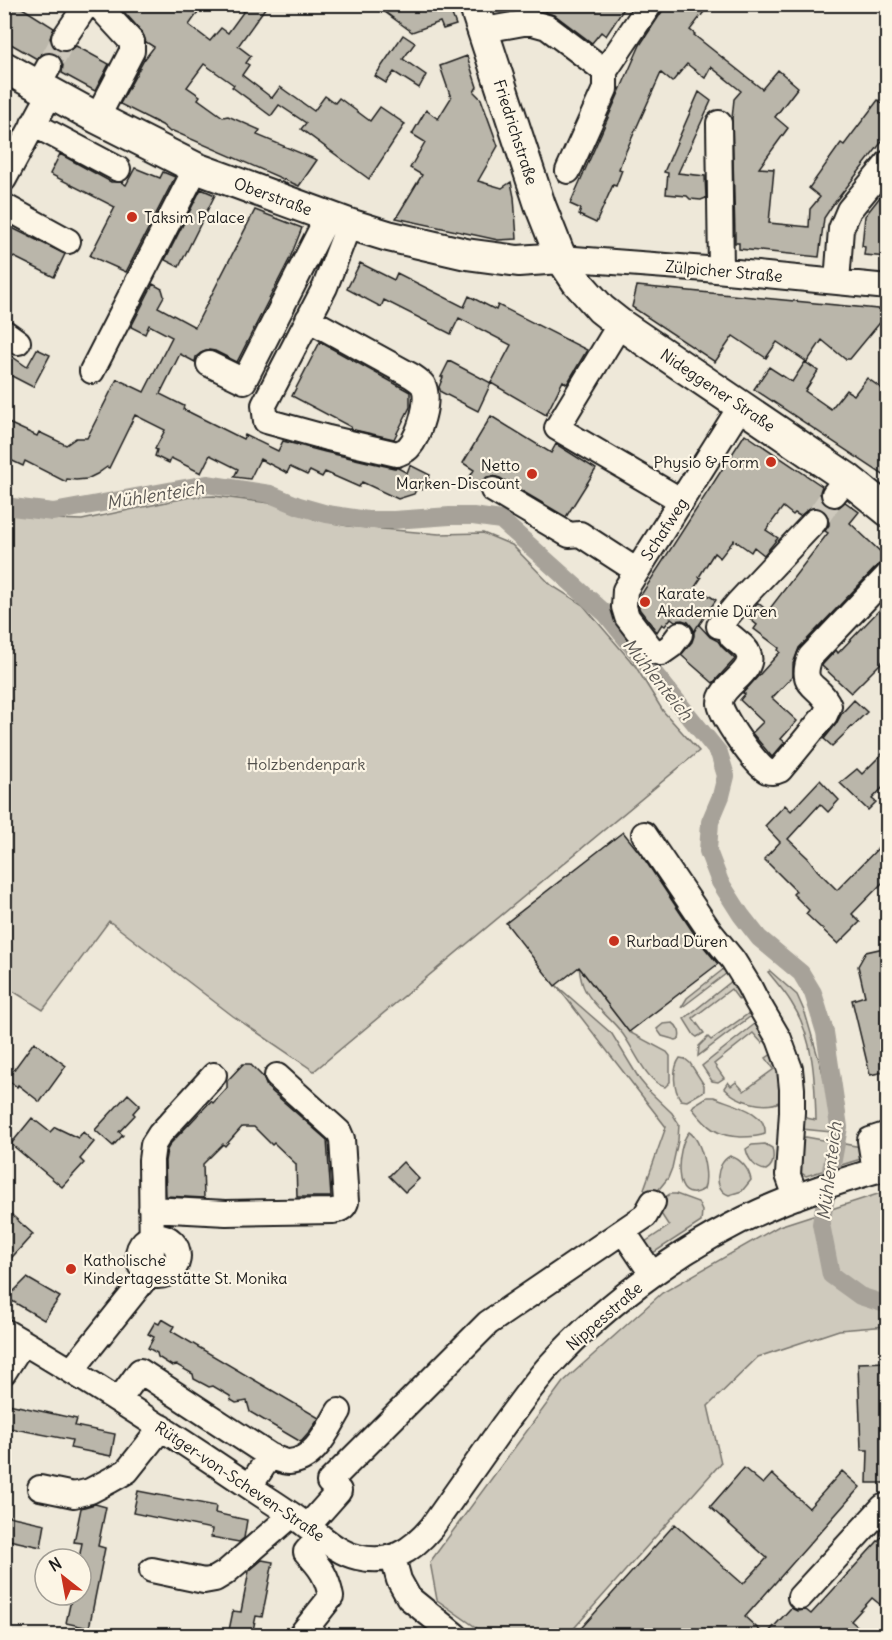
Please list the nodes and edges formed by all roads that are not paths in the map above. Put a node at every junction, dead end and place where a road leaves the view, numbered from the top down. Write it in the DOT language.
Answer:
graph roads {
  1 [pos="650,4"];
  2 [pos="91,6"];
  3 [pos="479,17"];
  4 [pos="64,38"];
  5 [pos="4,67"];
  6 [pos="605,71"];
  7 [pos="46,82"];
  8 [pos="97,118"];
  9 [pos="719,123"];
  10 [pos="33,124"];
  11 [pos="888,164"];
  12 [pos="196,168"];
  13 [pos="118,169"];
  14 [pos="568,171"];
  15 [pos="4,179"];
  16 [pos="4,206"];
  17 [pos="338,220"];
  18 [pos="68,241"];
  19 [pos="561,258"];
  20 [pos="721,270"];
  21 [pos="837,282"];
  22 [pos="888,286"];
  23 [pos="308,320"];
  24 [pos="620,324"];
  25 [pos="92,371"];
  26 [pos="741,406"];
  27 [pos="265,413"];
  28 [pos="494,490"];
  29 [pos="682,501"];
  30 [pos="888,511"];
  31 [pos="815,521"];
  32 [pos="888,575"];
  33 [pos="631,581"];
  34 [pos="680,634"];
  35 [pos="644,834"];
  36 [pos="214,1075"];
  37 [pos="277,1076"];
  38 [pos="888,1134"];
  39 [pos="881,1169"];
  40 [pos="818,1189"];
  41 [pos="653,1202"];
  42 [pos="150,1209"];
  43 [pos="623,1231"];
  44 [pos="152,1237"];
  45 [pos="149,1274"];
  46 [pos="652,1274"];
  47 [pos="14,1337"];
  48 [pos="72,1370"];
  49 [pos="4,1372"];
  50 [pos="119,1400"];
  51 [pos="339,1411"];
  52 [pos="162,1427"];
  53 [pos="270,1456"];
  54 [pos="250,1486"];
  55 [pos="40,1488"];
  56 [pos="888,1505"];
  57 [pos="307,1526"];
  58 [pos="393,1558"];
  59 [pos="152,1570"];
  60 [pos="800,1597"];
  61 [pos="452,1634"];
  62 [pos="300,1635"];
  1 -- 6 [label="street"];
  2 -- 4 [label="street"];
  2 -- 8 [label="street"];
  3 -- 6 [label="street"];
  3 -- 19 [label="main road, Friedrichstraße"];
  5 -- 7 [label="main road, Oberstraße"];
  6 -- 14 [label="street"];
  7 -- 8 [label="main road, Oberstraße"];
  7 -- 10 [label="street"];
  8 -- 12 [label="main road, Oberstraße"];
  9 -- 20 [label="street"];
  10 -- 13 [label="street"];
  10 -- 15 [label="street"];
  11 -- 21 [label="street"];
  12 -- 17 [label="main road, Oberstraße"];
  12 -- 25 [label="street"];
  16 -- 18 [label="street"];
  17 -- 19 [label="main road, Oberstraße"];
  17 -- 23 [label="street"];
  17 -- 27 [label="street"];
  19 -- 20 [label="street, Zülpicher Straße"];
  19 -- 24 [label="main road, Nideggener Straße"];
  20 -- 21 [label="street, Zülpicher Straße"];
  21 -- 22 [label="street, Zülpicher Straße"];
  23 -- 27 [label="street"];
  23 -- 27 [label="street"];
  24 -- 26 [label="main road, Nideggener Straße"];
  24 -- 29 [label="street"];
  26 -- 29 [label="street, Schafweg"];
  26 -- 30 [label="main road, Nideggener Straße"];
  28 -- 33 [label="street"];
  29 -- 33 [label="street, Schafweg"];
  31 -- 32 [label="street"];
  33 -- 34 [label="street"];
  35 -- 40 [label="street"];
  36 -- 42 [label="street"];
  37 -- 42 [label="street"];
  38 -- 39 [label="street"];
  39 -- 40 [label="street, Nippesstraße"];
  40 -- 46 [label="street, Nippesstraße"];
  41 -- 43 [label="street"];
  42 -- 44 [label="street"];
  43 -- 46 [label="street"];
  43 -- 57 [label="street"];
  44 -- 45 [label="street"];
  44 -- 45 [label="street"];
  45 -- 48 [label="street"];
  46 -- 58 [label="street, Nippesstraße"];
  47 -- 48 [label="street, Rütger-von-Scheven-Straße"];
  47 -- 49 [label="street"];
  48 -- 50 [label="street, Rütger-von-Scheven-Straße"];
  50 -- 52 [label="street, Rütger-von-Scheven-Straße"];
  50 -- 53 [label="street"];
  51 -- 53 [label="street"];
  52 -- 54 [label="street, Rütger-von-Scheven-Straße"];
  52 -- 55 [label="street"];
  53 -- 54 [label="street"];
  54 -- 57 [label="street, Rütger-von-Scheven-Straße"];
  56 -- 60 [label="street"];
  57 -- 58 [label="street, Rütger-von-Scheven-Straße"];
  57 -- 59 [label="street"];
  57 -- 62 [label="street"];
  58 -- 61 [label="street"];
}
